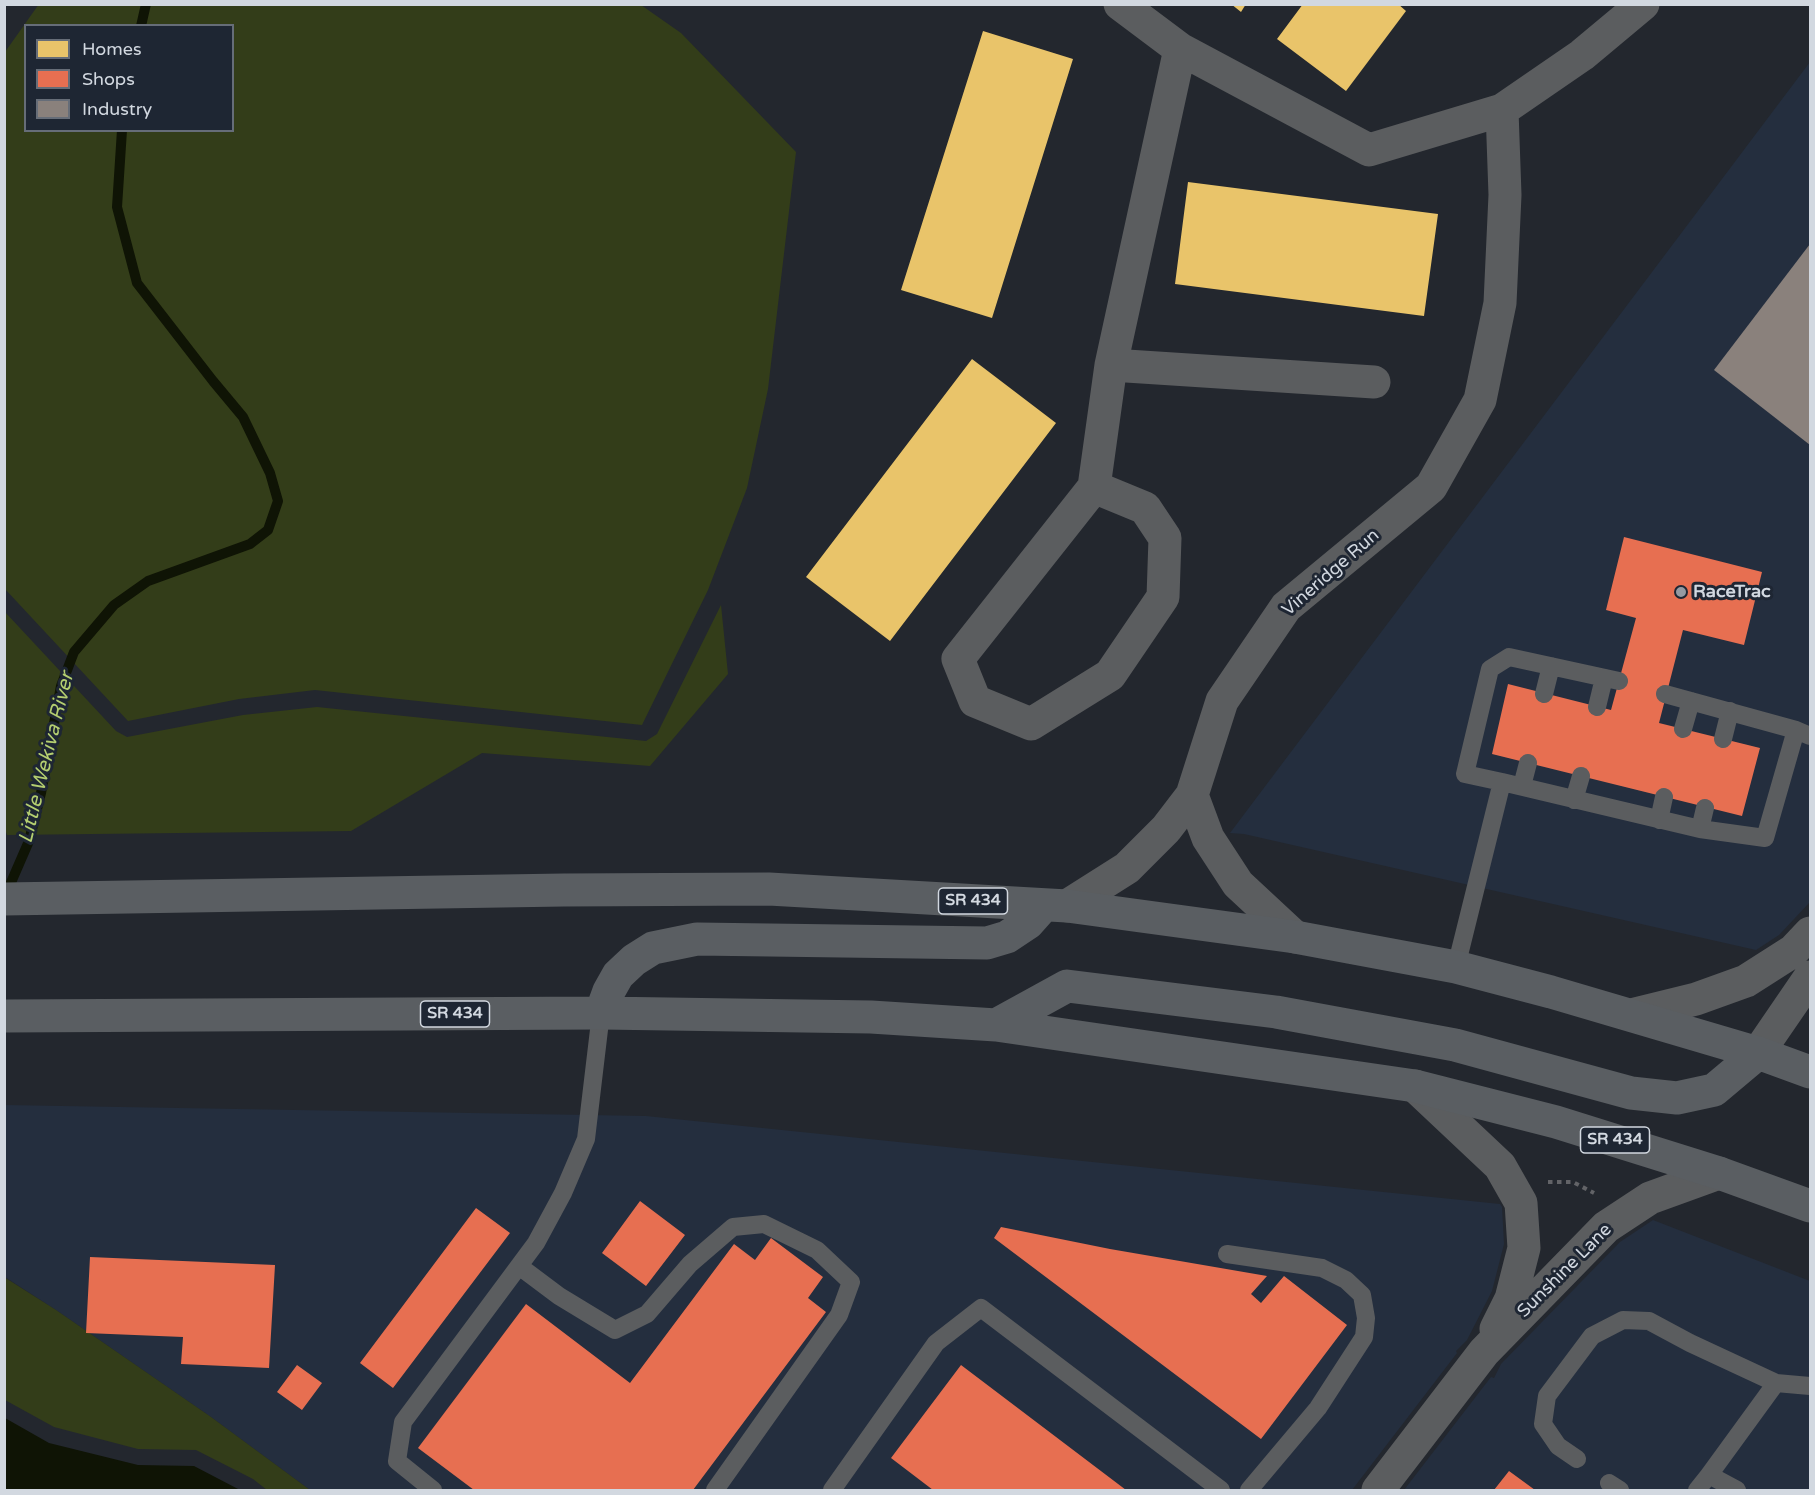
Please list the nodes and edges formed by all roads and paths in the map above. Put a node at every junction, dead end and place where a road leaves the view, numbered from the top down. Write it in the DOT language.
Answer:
graph roads {
  1 [pos="1120,4"];
  2 [pos="1643,4"];
  3 [pos="1180,49"];
  4 [pos="1502,110"];
  5 [pos="1111,365"];
  6 [pos="1374,382"];
  7 [pos="1094,487"];
  8 [pos="1551,666"];
  9 [pos="1544,694"];
  10 [pos="1665,694"];
  11 [pos="1691,701"];
  12 [pos="1597,707"];
  13 [pos="1730,711"];
  14 [pos="1683,729"];
  15 [pos="1803,733"];
  16 [pos="1723,739"];
  17 [pos="1528,763"];
  18 [pos="1581,776"];
  19 [pos="1502,782"];
  20 [pos="1522,786"];
  21 [pos="1192,795"];
  22 [pos="1664,797"];
  23 [pos="1574,800"];
  24 [pos="1705,808"];
  25 [pos="1659,820"];
  26 [pos="1700,830"];
  27 [pos="4,899"];
  28 [pos="1055,905"];
  29 [pos="1810,933"];
  30 [pos="1295,937"];
  31 [pos="1456,967"];
  32 [pos="1810,977"];
  33 [pos="601,1013"];
  34 [pos="4,1016"];
  35 [pos="1631,1016"];
  36 [pos="996,1025"];
  37 [pos="1758,1053"];
  38 [pos="1810,1072"];
  39 [pos="1415,1086"];
  40 [pos="1719,1173"];
  41 [pos="1547,1182"];
  42 [pos="1601,1197"];
  43 [pos="1810,1206"];
  44 [pos="1227,1254"];
  45 [pos="519,1266"];
  46 [pos="1484,1352"];
  47 [pos="1776,1383"];
  48 [pos="1810,1386"];
  49 [pos="1577,1459"];
  50 [pos="1710,1475"];
  51 [pos="433,1491"];
  52 [pos="715,1491"];
  53 [pos="832,1491"];
  54 [pos="1221,1491"];
  55 [pos="1249,1491"];
  56 [pos="1378,1491"];
  57 [pos="1697,1491"];
  58 [pos="1737,1491"];
  1 -- 3 [label="street"];
  2 -- 4 [label="street"];
  3 -- 4 [label="street"];
  3 -- 5 [label="street"];
  4 -- 21 [label="street, Vineridge Run"];
  5 -- 6 [label="street"];
  5 -- 7 [label="street"];
  7 -- 7 [label="street"];
  8 -- 9 [label="lane"];
  8 -- 12 [label="lane"];
  8 -- 19 [label="lane"];
  10 -- 11 [label="lane"];
  11 -- 13 [label="lane"];
  11 -- 14 [label="lane"];
  13 -- 15 [label="lane"];
  13 -- 16 [label="lane"];
  15 -- 26 [label="lane"];
  17 -- 20 [label="lane"];
  18 -- 23 [label="lane"];
  19 -- 20 [label="lane"];
  19 -- 31 [label="lane"];
  20 -- 23 [label="lane"];
  21 -- 28 [label="street, Vineridge Run"];
  21 -- 30 [label="street"];
  22 -- 25 [label="lane"];
  23 -- 25 [label="lane"];
  24 -- 26 [label="lane"];
  25 -- 26 [label="lane"];
  27 -- 28 [label="main road, SR 434"];
  28 -- 30 [label="main road, SR 434"];
  28 -- 33 [label="main road"];
  29 -- 35 [label="street"];
  30 -- 31 [label="main road, SR 434"];
  31 -- 35 [label="main road, SR 434"];
  32 -- 37 [label="street"];
  33 -- 34 [label="main road, SR 434"];
  33 -- 36 [label="main road, SR 434"];
  33 -- 45 [label="lane"];
  35 -- 37 [label="main road, SR 434"];
  36 -- 37 [label="main road"];
  36 -- 39 [label="main road, SR 434"];
  37 -- 38 [label="main road, SR 434"];
  39 -- 40 [label="main road, SR 434"];
  39 -- 46 [label="street, Sunshine Lane"];
  40 -- 43 [label="main road, SR 434"];
  40 -- 46 [label="street, Sunshine Lane"];
  41 -- 42 [label="path"];
  44 -- 55 [label="lane"];
  45 -- 51 [label="lane"];
  45 -- 52 [label="lane"];
  46 -- 56 [label="street, Sunshine Lane"];
  47 -- 48 [label="lane"];
  47 -- 49 [label="lane"];
  47 -- 50 [label="lane"];
  50 -- 57 [label="lane"];
  50 -- 58 [label="lane"];
  53 -- 54 [label="lane"];
}
